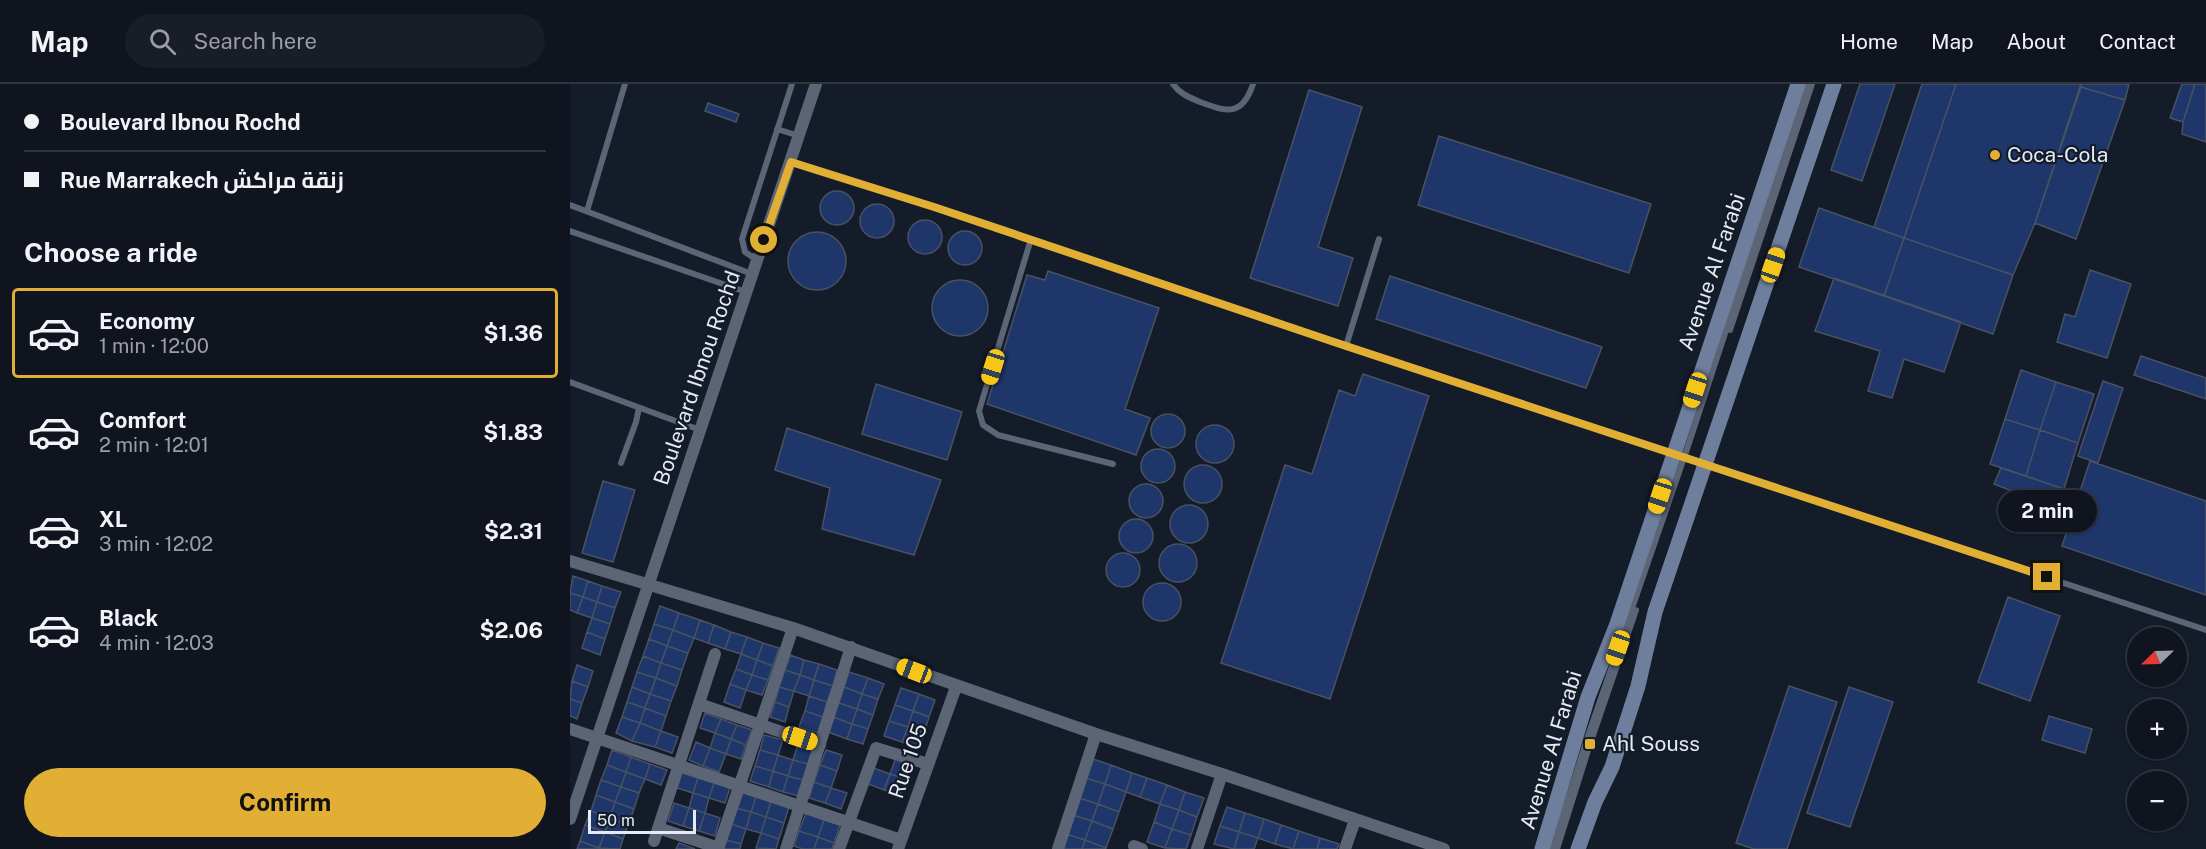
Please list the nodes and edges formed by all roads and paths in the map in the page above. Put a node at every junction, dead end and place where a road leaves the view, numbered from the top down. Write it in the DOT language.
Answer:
graph roads {
  1 [pos="625,84"];
  2 [pos="792,84"];
  3 [pos="816,84"];
  4 [pos="1173,84"];
  5 [pos="1253,84"];
  6 [pos="1798,84"];
  7 [pos="1809,84"];
  8 [pos="1834,84"];
  9 [pos="777,129"];
  10 [pos="799,136"];
  11 [pos="791,162"];
  12 [pos="570,205"];
  13 [pos="587,212"];
  14 [pos="570,231"];
  15 [pos="1031,239"];
  16 [pos="1379,239"];
  17 [pos="757,260"];
  18 [pos="752,274"];
  19 [pos="746,293"];
  20 [pos="1346,346"];
  21 [pos="570,382"];
  22 [pos="639,408"];
  23 [pos="700,430"];
  24 [pos="1682,456"];
  25 [pos="621,463"];
  26 [pos="1113,464"];
  27 [pos="1706,464"];
  28 [pos="570,561"];
  29 [pos="648,583"];
  30 [pos="793,628"];
  31 [pos="2206,630"];
  32 [pos="851,647"];
  33 [pos="715,654"];
  34 [pos="956,687"];
  35 [pos="699,704"];
  36 [pos="760,725"];
  37 [pos="570,729"];
  38 [pos="1096,734"];
  39 [pos="598,738"];
  40 [pos="820,745"];
  41 [pos="928,764"];
  42 [pos="679,765"];
  43 [pos="1222,774"];
  44 [pos="740,786"];
  45 [pos="800,806"];
  46 [pos="570,819"];
  47 [pos="1355,820"];
  48 [pos="849,823"];
  49 [pos="658,828"];
  50 [pos="654,841"];
  51 [pos="900,845"];
  52 [pos="718,848"];
  53 [pos="786,849"];
  54 [pos="839,849"];
  55 [pos="1058,849"];
  56 [pos="1197,849"];
  57 [pos="1345,849"];
  58 [pos="1444,849"];
  59 [pos="1542,849"];
  60 [pos="1552,849"];
  61 [pos="1557,849"];
  62 [pos="1578,849"];
  1 -- 13 [label="lane"];
  2 -- 9 [label="lane"];
  3 -- 10 [label="street, Boulevard Ibnou Rochd"];
  4 -- 5 [label="lane"];
  6 -- 24 [label="street, Avenue Al Farabi"];
  7 -- 24 [label="lane"];
  8 -- 27 [label="street"];
  9 -- 10 [label="lane"];
  9 -- 17 [label="lane"];
  10 -- 11 [label="street, Boulevard Ibnou Rochd"];
  11 -- 15 [label="lane"];
  11 -- 17 [label="street, Boulevard Ibnou Rochd"];
  12 -- 13 [label="lane"];
  13 -- 18 [label="lane"];
  14 -- 19 [label="lane"];
  15 -- 20 [label="lane"];
  15 -- 26 [label="lane"];
  16 -- 20 [label="lane"];
  17 -- 18 [label="street, Boulevard Ibnou Rochd"];
  18 -- 19 [label="street, Boulevard Ibnou Rochd"];
  19 -- 23 [label="street, Boulevard Ibnou Rochd"];
  20 -- 24 [label="lane"];
  21 -- 22 [label="lane"];
  22 -- 23 [label="lane"];
  22 -- 25 [label="lane"];
  23 -- 29 [label="street, Boulevard Ibnou Rochd"];
  24 -- 27 [label="lane"];
  24 -- 59 [label="street, Avenue Al Farabi"];
  24 -- 60 [label="lane"];
  24 -- 61 [label="lane"];
  27 -- 31 [label="lane"];
  27 -- 62 [label="street"];
  28 -- 29 [label="street"];
  29 -- 30 [label="street"];
  29 -- 39 [label="street, Boulevard Ibnou Rochd"];
  30 -- 32 [label="street"];
  30 -- 36 [label="street"];
  32 -- 34 [label="street"];
  32 -- 40 [label="street"];
  33 -- 35 [label="street"];
  34 -- 38 [label="street"];
  34 -- 41 [label="street, Rue 105"];
  35 -- 36 [label="street"];
  35 -- 42 [label="street"];
  36 -- 40 [label="street"];
  36 -- 44 [label="street"];
  37 -- 39 [label="street"];
  38 -- 43 [label="street"];
  38 -- 55 [label="street"];
  39 -- 42 [label="street"];
  39 -- 46 [label="street, Boulevard Ibnou Rochd"];
  40 -- 45 [label="street"];
  41 -- 48 [label="street"];
  41 -- 51 [label="street, Rue 105"];
  42 -- 44 [label="street"];
  42 -- 49 [label="street"];
  43 -- 47 [label="street"];
  43 -- 56 [label="street"];
  44 -- 45 [label="street"];
  44 -- 52 [label="street"];
  45 -- 48 [label="street"];
  45 -- 53 [label="street"];
  47 -- 57 [label="street"];
  47 -- 58 [label="street"];
  48 -- 51 [label="street"];
  48 -- 54 [label="street"];
  49 -- 50 [label="street"];
  49 -- 52 [label="street"];
}
